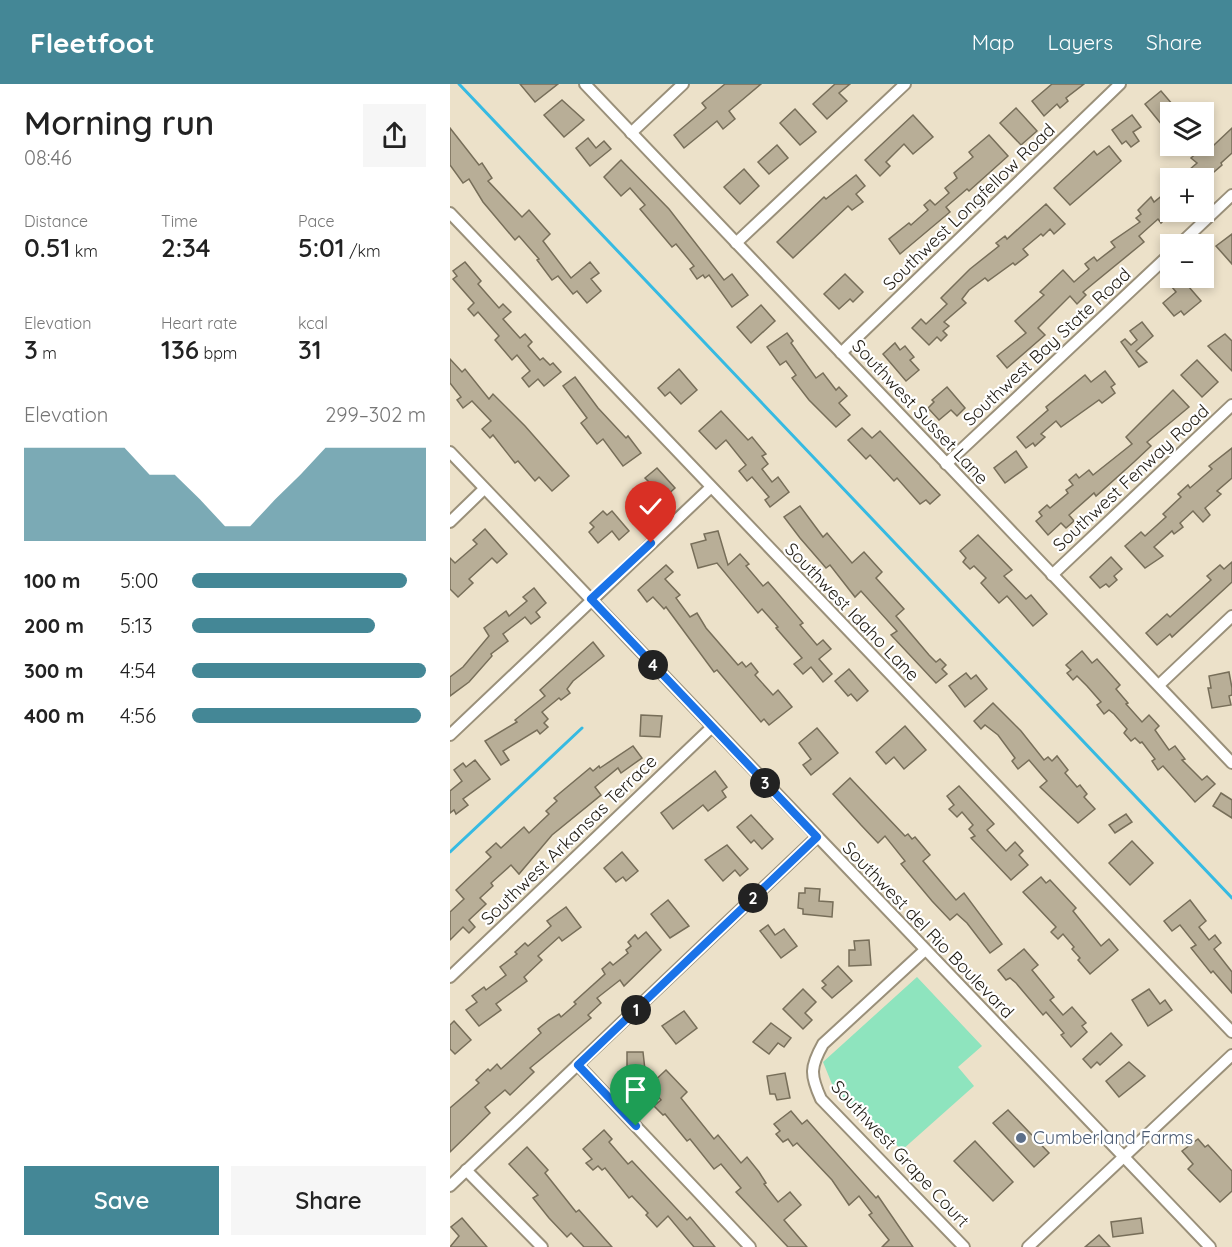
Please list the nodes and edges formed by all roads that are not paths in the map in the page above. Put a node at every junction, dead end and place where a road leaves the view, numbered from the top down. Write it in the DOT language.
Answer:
graph roads {
  1 [pos="585,84"];
  2 [pos="683,84"];
  3 [pos="905,84"];
  4 [pos="1120,84"];
  5 [pos="631,133"];
  6 [pos="1232,195"];
  7 [pos="450,213"];
  8 [pos="1191,234"];
  9 [pos="736,243"];
  10 [pos="1160,263"];
  11 [pos="841,352"];
  12 [pos="1232,405"];
  13 [pos="450,452"];
  14 [pos="946,464"];
  15 [pos="710,488"];
  16 [pos="484,489"];
  17 [pos="450,522"];
  18 [pos="1052,575"];
  19 [pos="591,599"];
  20 [pos="1232,616"];
  21 [pos="1159,685"];
  22 [pos="712,727"];
  23 [pos="450,735"];
  24 [pos="1232,763"];
  25 [pos="817,837"];
  26 [pos="924,951"];
  27 [pos="450,977"];
  28 [pos="1232,1032"];
  29 [pos="1232,1055"];
  30 [pos="578,1065"];
  31 [pos="1124,1158"];
  32 [pos="466,1170"];
  33 [pos="450,1186"];
  34 [pos="542,1247"];
  35 [pos="750,1247"];
  36 [pos="964,1247"];
  37 [pos="1028,1247"];
  38 [pos="1210,1247"];
  1 -- 5 [label="street, Southwest Susset Lane"];
  2 -- 5 [label="street"];
  3 -- 9 [label="street"];
  4 -- 11 [label="street, Southwest Longfellow Road"];
  5 -- 9 [label="street, Southwest Susset Lane"];
  6 -- 8 [label="street"];
  7 -- 15 [label="street, Southwest Idaho Lane"];
  9 -- 11 [label="street, Southwest Susset Lane"];
  10 -- 14 [label="street, Southwest Bay State Road"];
  11 -- 14 [label="street, Southwest Susset Lane"];
  12 -- 18 [label="street, Southwest Fenway Road"];
  13 -- 16 [label="street, Southwest del Rio Boulevard"];
  14 -- 18 [label="street, Southwest Susset Lane"];
  15 -- 19 [label="street"];
  15 -- 28 [label="street, Southwest Idaho Lane"];
  16 -- 17 [label="street"];
  16 -- 19 [label="street, Southwest del Rio Boulevard"];
  18 -- 21 [label="street, Southwest Susset Lane"];
  19 -- 22 [label="street, Southwest del Rio Boulevard"];
  19 -- 23 [label="street"];
  20 -- 21 [label="street"];
  21 -- 24 [label="street, Southwest Susset Lane"];
  22 -- 25 [label="street, Southwest del Rio Boulevard"];
  22 -- 27 [label="street, Southwest Arkansas Terrace"];
  25 -- 26 [label="street, Southwest del Rio Boulevard"];
  25 -- 30 [label="street"];
  26 -- 31 [label="street, Southwest del Rio Boulevard"];
  26 -- 36 [label="street, Southwest Grape Court"];
  29 -- 31 [label="street"];
  30 -- 32 [label="street"];
  30 -- 35 [label="street"];
  31 -- 37 [label="street"];
  31 -- 38 [label="street, Southwest del Rio Boulevard"];
  32 -- 33 [label="street"];
  32 -- 34 [label="street"];
}
